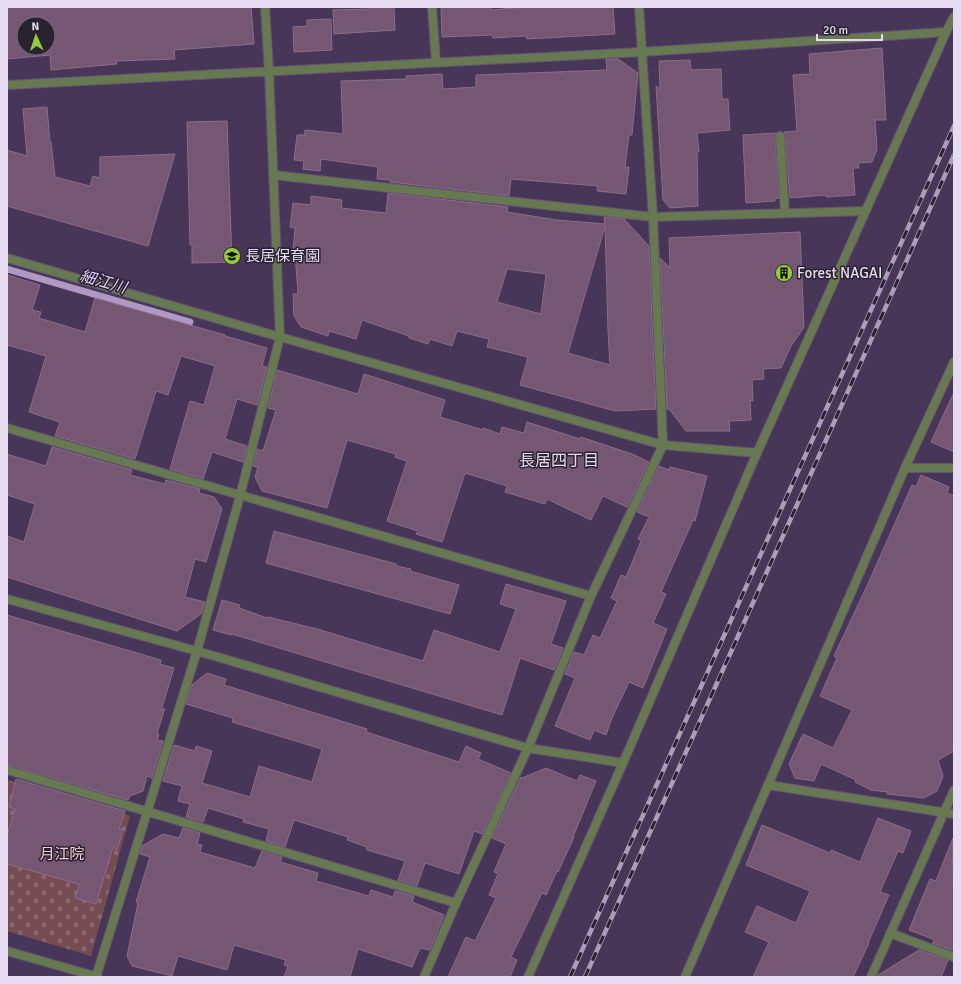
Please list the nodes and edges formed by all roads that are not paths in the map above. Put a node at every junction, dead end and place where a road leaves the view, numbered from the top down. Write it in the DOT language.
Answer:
graph roads {
  1 [pos="265,7"];
  2 [pos="432,7"];
  3 [pos="639,7"];
  4 [pos="954,17"];
  5 [pos="946,32"];
  6 [pos="641,52"];
  7 [pos="436,62"];
  8 [pos="269,71"];
  9 [pos="7,85"];
  10 [pos="780,136"];
  11 [pos="273,175"];
  12 [pos="866,211"];
  13 [pos="785,213"];
  14 [pos="653,217"];
  15 [pos="7,258"];
  16 [pos="280,337"];
  17 [pos="954,362"];
  18 [pos="7,428"];
  19 [pos="663,445"];
  20 [pos="757,452"];
  21 [pos="905,468"];
  22 [pos="954,468"];
  23 [pos="240,496"];
  24 [pos="591,596"];
  25 [pos="7,599"];
  26 [pos="197,651"];
  27 [pos="528,748"];
  28 [pos="623,763"];
  29 [pos="7,770"];
  30 [pos="768,785"];
  31 [pos="954,790"];
  32 [pos="147,811"];
  33 [pos="944,812"];
  34 [pos="954,814"];
  35 [pos="456,903"];
  36 [pos="890,933"];
  37 [pos="7,951"];
  38 [pos="954,957"];
  39 [pos="96,977"];
  40 [pos="424,977"];
  41 [pos="528,977"];
  42 [pos="685,977"];
  43 [pos="871,977"];
  1 -- 8 [label="street"];
  2 -- 7 [label="street"];
  3 -- 6 [label="street"];
  4 -- 5 [label="street"];
  5 -- 6 [label="street"];
  5 -- 12 [label="street"];
  6 -- 7 [label="street"];
  6 -- 14 [label="street"];
  7 -- 8 [label="street"];
  8 -- 9 [label="street"];
  8 -- 11 [label="street"];
  10 -- 13 [label="street"];
  11 -- 14 [label="street"];
  11 -- 16 [label="street"];
  12 -- 13 [label="street"];
  12 -- 20 [label="street"];
  13 -- 14 [label="street"];
  14 -- 19 [label="street"];
  15 -- 16 [label="street"];
  16 -- 19 [label="street"];
  16 -- 23 [label="street"];
  17 -- 21 [label="street"];
  18 -- 23 [label="street"];
  19 -- 20 [label="street"];
  19 -- 24 [label="street"];
  20 -- 28 [label="street"];
  21 -- 22 [label="street"];
  21 -- 30 [label="street"];
  23 -- 24 [label="street"];
  23 -- 26 [label="street"];
  24 -- 27 [label="street"];
  25 -- 26 [label="street"];
  26 -- 27 [label="street"];
  26 -- 32 [label="street"];
  27 -- 28 [label="street"];
  27 -- 35 [label="street"];
  28 -- 41 [label="street"];
  29 -- 32 [label="street"];
  30 -- 33 [label="street"];
  30 -- 42 [label="street"];
  31 -- 33 [label="street"];
  32 -- 35 [label="street"];
  32 -- 39 [label="street"];
  33 -- 34 [label="street"];
  33 -- 36 [label="street"];
  35 -- 40 [label="street"];
  36 -- 38 [label="street"];
  36 -- 43 [label="street"];
  37 -- 39 [label="street"];
}
